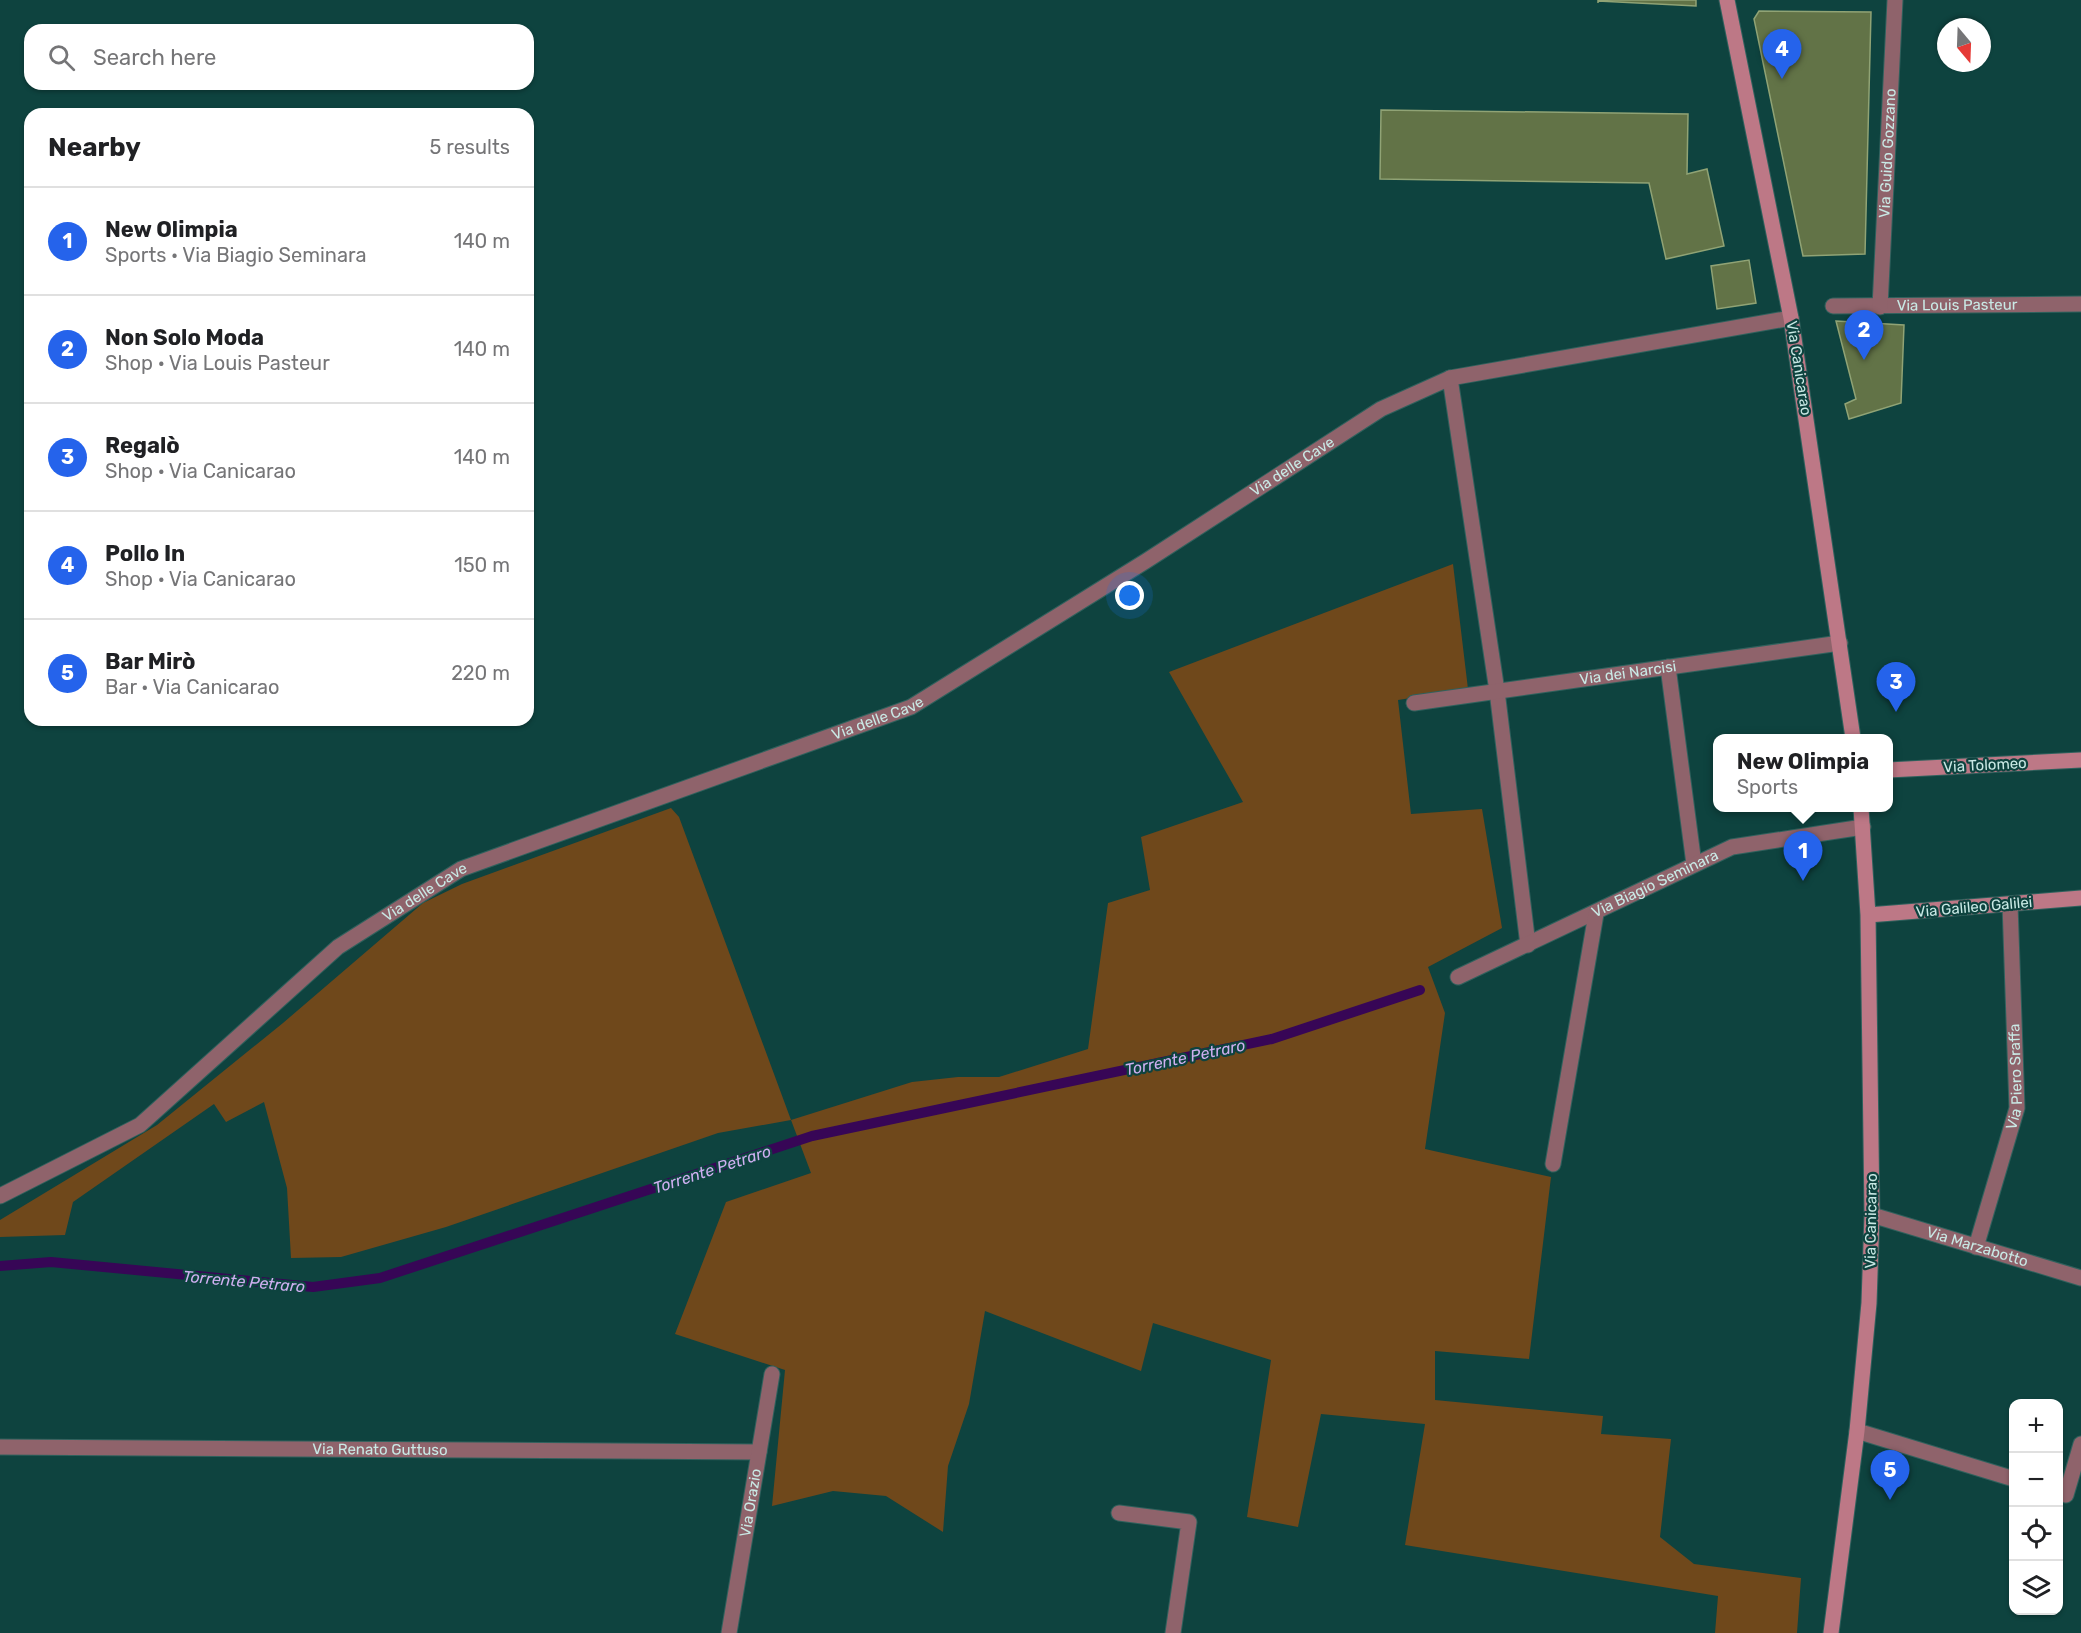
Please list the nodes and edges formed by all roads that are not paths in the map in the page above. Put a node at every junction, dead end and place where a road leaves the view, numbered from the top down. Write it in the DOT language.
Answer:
graph roads {
  1 [pos="1727,0"];
  2 [pos="1895,0"];
  3 [pos="2081,304"];
  4 [pos="1833,306"];
  5 [pos="1880,307"];
  6 [pos="1791,318"];
  7 [pos="1450,378"];
  8 [pos="1840,643"];
  9 [pos="1668,667"];
  10 [pos="1497,692"];
  11 [pos="1414,703"];
  12 [pos="1852,734"];
  13 [pos="2081,760"];
  14 [pos="1893,770"];
  15 [pos="1862,812"];
  16 [pos="1863,827"];
  17 [pos="1694,864"];
  18 [pos="2081,898"];
  19 [pos="2010,904"];
  20 [pos="1596,914"];
  21 [pos="1868,915"];
  22 [pos="1527,945"];
  23 [pos="1458,977"];
  24 [pos="1553,1164"];
  25 [pos="0,1196"];
  26 [pos="1872,1215"];
  27 [pos="1976,1247"];
  28 [pos="2081,1278"];
  29 [pos="772,1374"];
  30 [pos="1857,1431"];
  31 [pos="2081,1444"];
  32 [pos="0,1447"];
  33 [pos="759,1452"];
  34 [pos="2009,1478"];
  35 [pos="2063,1491"];
  36 [pos="2063,1494"];
  37 [pos="2081,1500"];
  38 [pos="1119,1513"];
  39 [pos="729,1633"];
  40 [pos="1173,1633"];
  41 [pos="1831,1633"];
  1 -- 6 [label="main road, Via Canicarao"];
  2 -- 5 [label="street, Via Guido Gozzano"];
  3 -- 5 [label="street, Via Louis Pasteur"];
  4 -- 5 [label="street, Via Louis Pasteur"];
  6 -- 7 [label="street, Via delle Cave"];
  6 -- 8 [label="main road, Via Canicarao"];
  7 -- 10 [label="street"];
  7 -- 25 [label="street, Via delle Cave"];
  8 -- 9 [label="street, Via dei Narcisi"];
  8 -- 12 [label="main road, Via Canicarao"];
  9 -- 10 [label="street, Via dei Narcisi"];
  9 -- 17 [label="street"];
  10 -- 11 [label="street, Via dei Narcisi"];
  10 -- 22 [label="street"];
  13 -- 14 [label="main road, Via Tolomeo"];
  15 -- 16 [label="main road, Via Canicarao"];
  16 -- 17 [label="street, Via Biagio Seminara"];
  16 -- 21 [label="main road, Via Canicarao"];
  17 -- 20 [label="street, Via Biagio Seminara"];
  18 -- 19 [label="main road, Via Galileo Galilei"];
  19 -- 21 [label="main road, Via Galileo Galilei"];
  19 -- 27 [label="street, Via Piero Sraffa"];
  20 -- 22 [label="street, Via Biagio Seminara"];
  20 -- 24 [label="street"];
  21 -- 26 [label="main road, Via Canicarao"];
  22 -- 23 [label="street, Via Biagio Seminara"];
  26 -- 27 [label="street, Via Marzabotto"];
  26 -- 30 [label="main road, Via Canicarao"];
  27 -- 28 [label="street, Via Marzabotto"];
  29 -- 33 [label="street, Via Orazio"];
  30 -- 34 [label="street"];
  30 -- 41 [label="main road, Via Canicarao"];
  31 -- 35 [label="street"];
  32 -- 33 [label="street, Via Renato Guttuso"];
  33 -- 39 [label="street, Via Orazio"];
  36 -- 37 [label="street"];
  38 -- 40 [label="street"];
}
